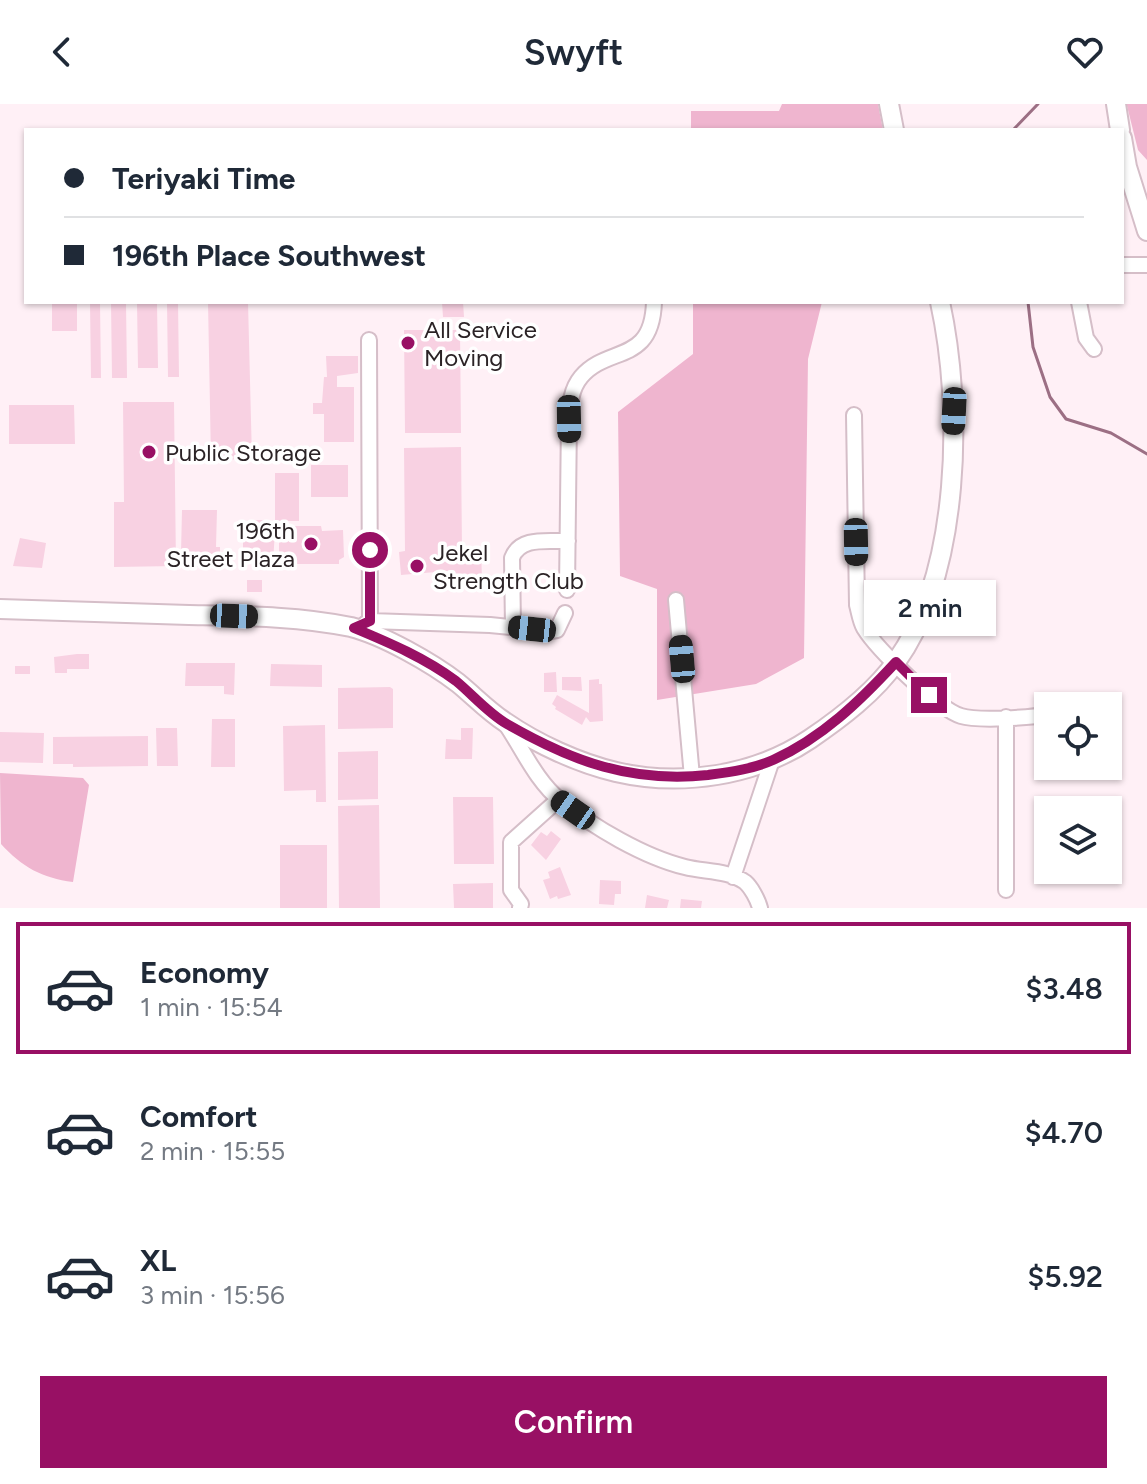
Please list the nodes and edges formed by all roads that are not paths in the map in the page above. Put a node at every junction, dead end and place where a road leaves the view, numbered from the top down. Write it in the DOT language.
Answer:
graph roads {
  1 [pos="889,104"];
  2 [pos="1116,104"];
  3 [pos="894,128"];
  4 [pos="1120,128"];
  5 [pos="1124,150"];
  6 [pos="1147,231"];
  7 [pos="1124,265"];
  8 [pos="1147,265"];
  9 [pos="654,304"];
  10 [pos="940,304"];
  11 [pos="1079,304"];
  12 [pos="369,340"];
  13 [pos="1094,349"];
  14 [pos="854,415"];
  15 [pos="568,541"];
  16 [pos="567,590"];
  17 [pos="676,600"];
  18 [pos="0,609"];
  19 [pos="565,613"];
  20 [pos="362,624"];
  21 [pos="513,627"];
  22 [pos="896,662"];
  23 [pos="1034,715"];
  24 [pos="1006,717"];
  25 [pos="504,722"];
  26 [pos="772,760"];
  27 [pos="692,777"];
  28 [pos="559,799"];
  29 [pos="740,880"];
  30 [pos="1006,890"];
  31 [pos="520,908"];
  32 [pos="760,908"];
  1 -- 3 [label="main road"];
  2 -- 4 [label="main road"];
  5 -- 6 [label="main road"];
  7 -- 8 [label="street"];
  9 -- 15 [label="street"];
  10 -- 22 [label="main road"];
  11 -- 13 [label="street"];
  12 -- 20 [label="street"];
  14 -- 22 [label="street"];
  15 -- 16 [label="street"];
  15 -- 21 [label="street"];
  17 -- 27 [label="street"];
  18 -- 20 [label="main road"];
  19 -- 21 [label="street"];
  20 -- 21 [label="street"];
  20 -- 25 [label="main road"];
  22 -- 24 [label="street"];
  22 -- 26 [label="main road"];
  23 -- 24 [label="street"];
  24 -- 30 [label="street"];
  25 -- 27 [label="main road"];
  25 -- 28 [label="street"];
  26 -- 27 [label="main road"];
  26 -- 29 [label="street"];
  28 -- 29 [label="street"];
  28 -- 31 [label="street"];
  29 -- 32 [label="street"];
}
